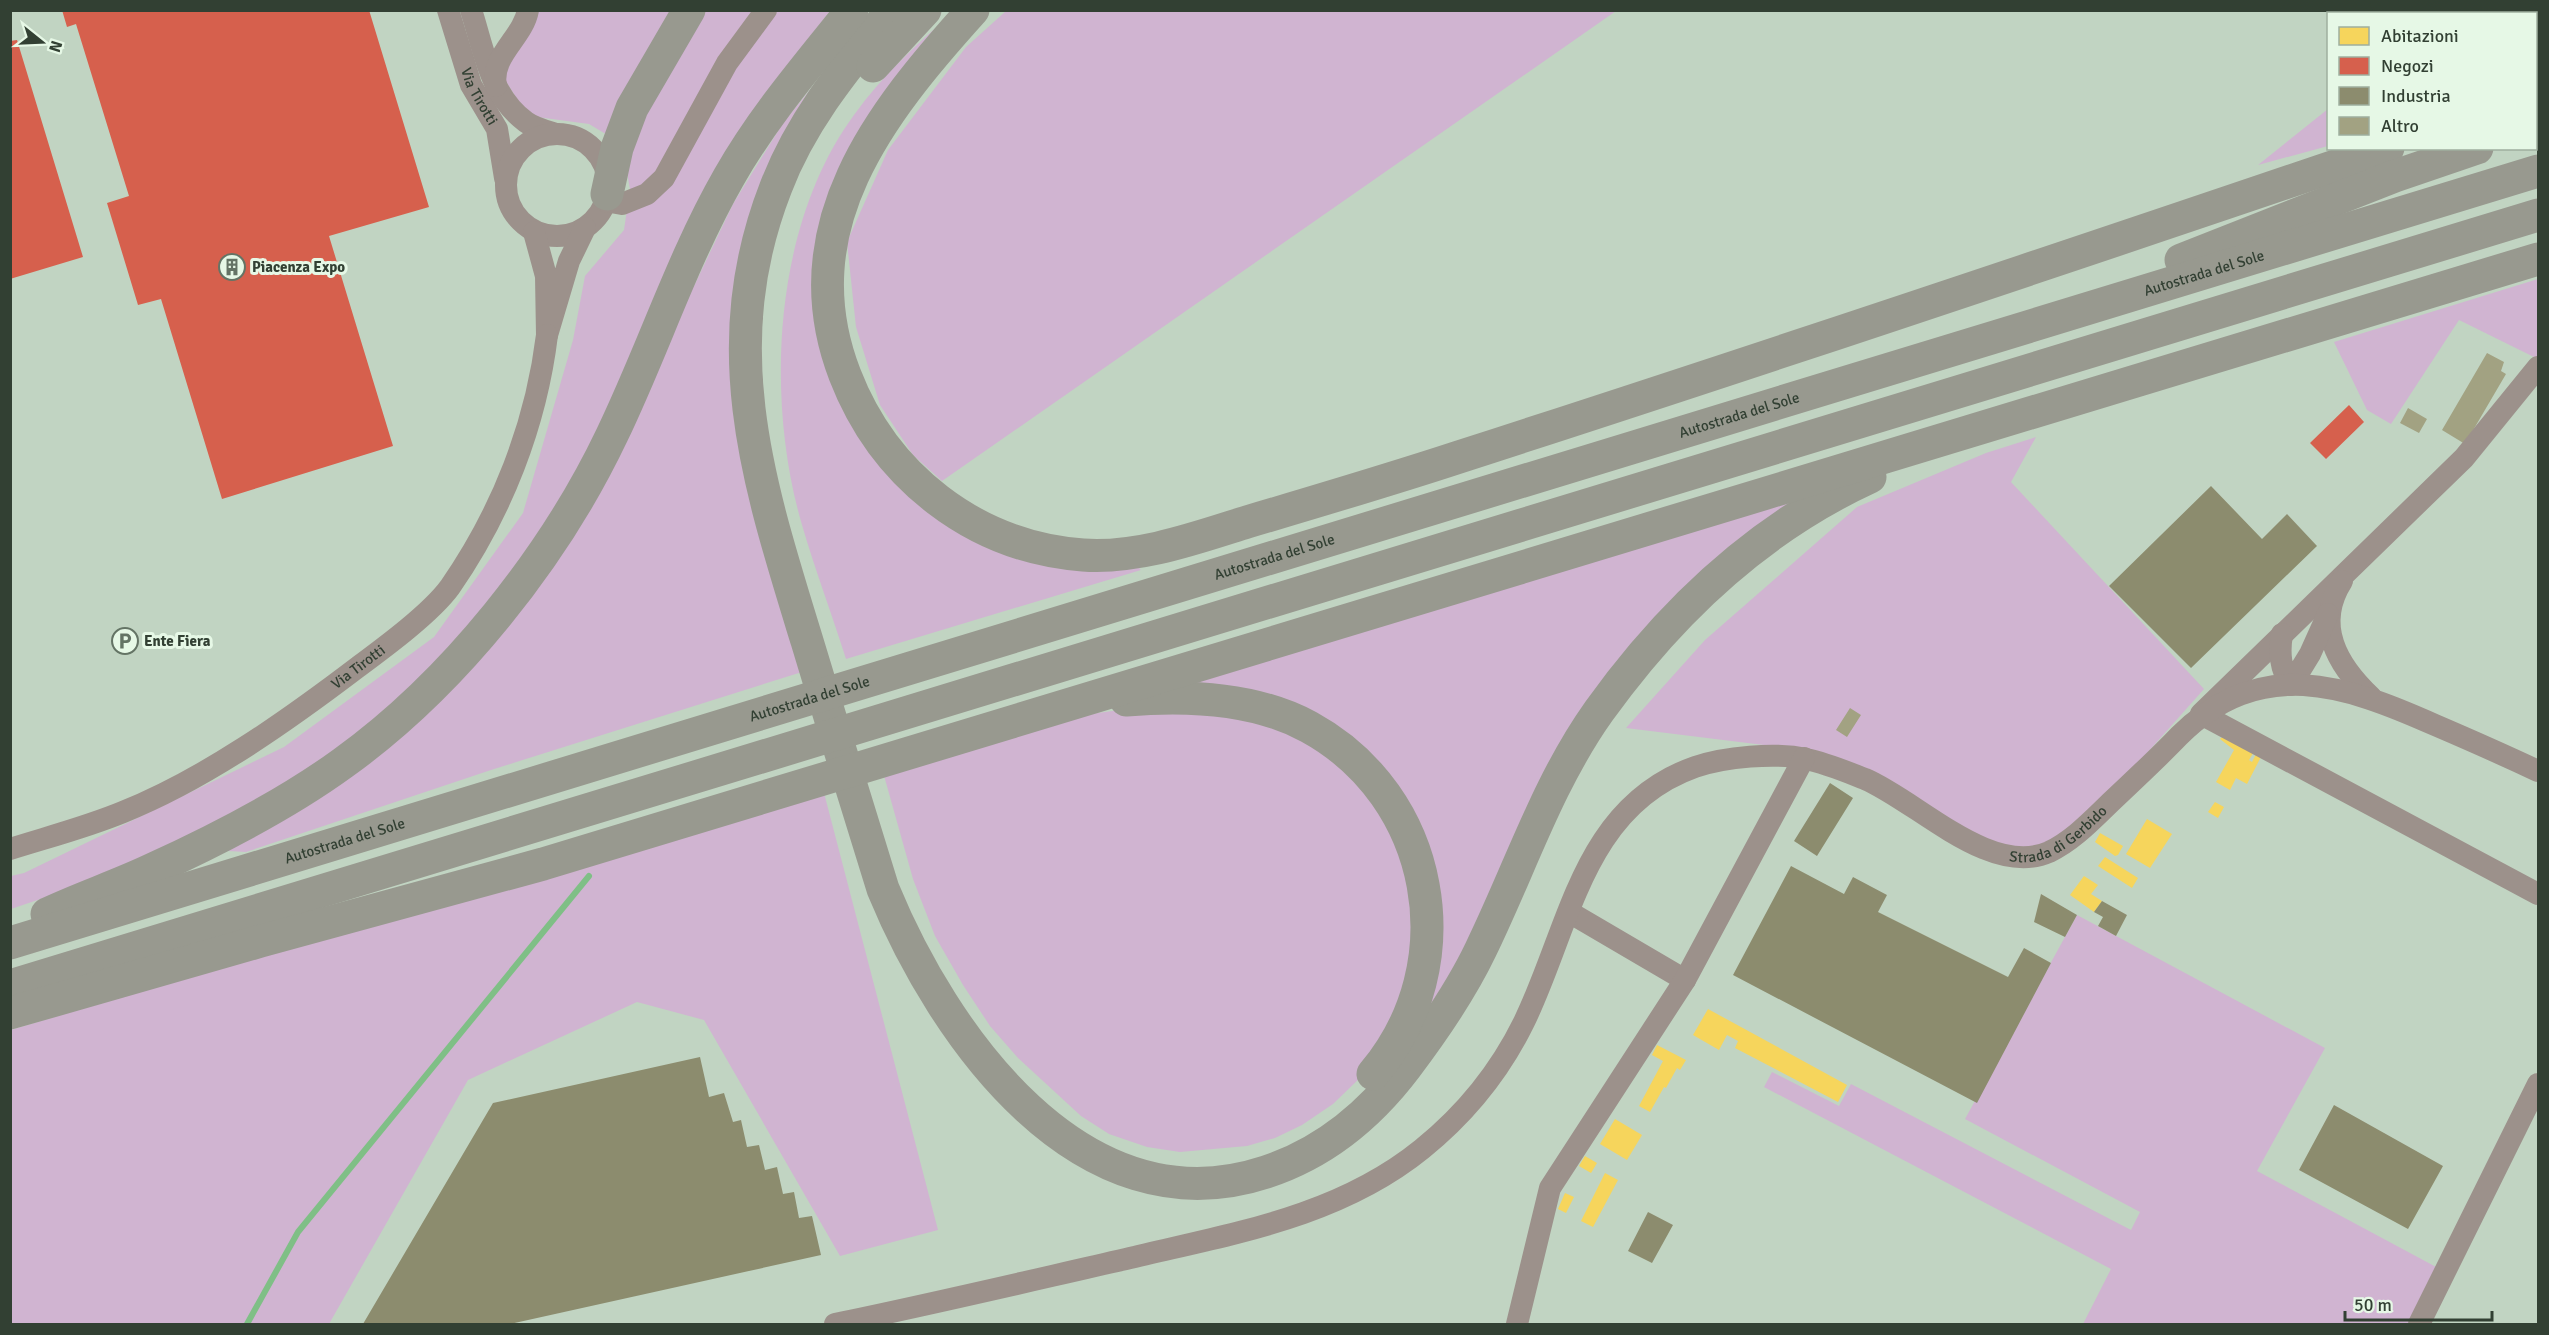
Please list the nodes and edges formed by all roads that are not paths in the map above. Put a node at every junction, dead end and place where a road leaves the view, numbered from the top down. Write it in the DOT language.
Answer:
graph roads {
  1 [pos="448,10"];
  2 [pos="471,10"];
  3 [pos="528,10"];
  4 [pos="689,10"];
  5 [pos="766,10"];
  6 [pos="852,10"];
  7 [pos="892,10"];
  8 [pos="925,10"];
  9 [pos="974,10"];
  10 [pos="496,88"];
  11 [pos="556,134"];
  12 [pos="2382,150"];
  13 [pos="2471,150"];
  14 [pos="2538,171"];
  15 [pos="506,182"];
  16 [pos="606,198"];
  17 [pos="2538,215"];
  18 [pos="585,228"];
  19 [pos="534,232"];
  20 [pos="2538,259"];
  21 [pos="547,335"];
  22 [pos="1993,337"];
  23 [pos="2538,366"];
  24 [pos="2006,423"];
  25 [pos="2352,564"];
  26 [pos="2328,613"];
  27 [pos="811,623"];
  28 [pos="2282,634"];
  29 [pos="2291,685"];
  30 [pos="2373,699"];
  31 [pos="1051,711"];
  32 [pos="2201,714"];
  33 [pos="1804,758"];
  34 [pos="2538,771"];
  35 [pos="873,823"];
  36 [pos="10,849"];
  37 [pos="2538,894"];
  38 [pos="1569,912"];
  39 [pos="10,932"];
  40 [pos="10,943"];
  41 [pos="1685,980"];
  42 [pos="10,986"];
  43 [pos="10,1013"];
  44 [pos="2538,1084"];
  45 [pos="835,1324"];
  46 [pos="1517,1324"];
  47 [pos="2419,1324"];
  1 -- 15 [label="street, Via Tirotti"];
  2 -- 10 [label="street, Via Tirotti"];
  3 -- 10 [label="street"];
  4 -- 16 [label="highway"];
  5 -- 16 [label="street"];
  6 -- 39 [label="highway"];
  7 -- 27 [label="highway"];
  8 -- 27 [label="highway"];
  9 -- 12 [label="highway"];
  10 -- 11 [label="street, Via Tirotti"];
  11 -- 15 [label="street"];
  11 -- 16 [label="street"];
  13 -- 22 [label="highway"];
  14 -- 22 [label="highway, Autostrada del Sole"];
  15 -- 19 [label="street"];
  16 -- 18 [label="street"];
  17 -- 42 [label="highway"];
  18 -- 19 [label="street"];
  18 -- 21 [label="street, Via Tirotti"];
  19 -- 21 [label="street, Via Tirotti"];
  20 -- 24 [label="highway"];
  21 -- 36 [label="street, Via Tirotti"];
  22 -- 40 [label="highway, Autostrada del Sole"];
  23 -- 25 [label="street"];
  24 -- 31 [label="highway"];
  24 -- 35 [label="highway"];
  25 -- 26 [label="street"];
  25 -- 28 [label="street"];
  26 -- 29 [label="street"];
  26 -- 30 [label="street, Strada di Gerbido"];
  27 -- 35 [label="highway"];
  28 -- 29 [label="street"];
  28 -- 32 [label="street"];
  29 -- 30 [label="street, Strada di Gerbido"];
  29 -- 32 [label="street, Strada di Gerbido"];
  30 -- 34 [label="street, Strada di Gerbido"];
  31 -- 35 [label="highway"];
  31 -- 43 [label="highway"];
  32 -- 33 [label="street, Strada di Gerbido"];
  32 -- 37 [label="street"];
  33 -- 38 [label="street"];
  33 -- 41 [label="street"];
  38 -- 41 [label="street"];
  38 -- 45 [label="street"];
  41 -- 46 [label="street"];
  44 -- 47 [label="street"];
}
